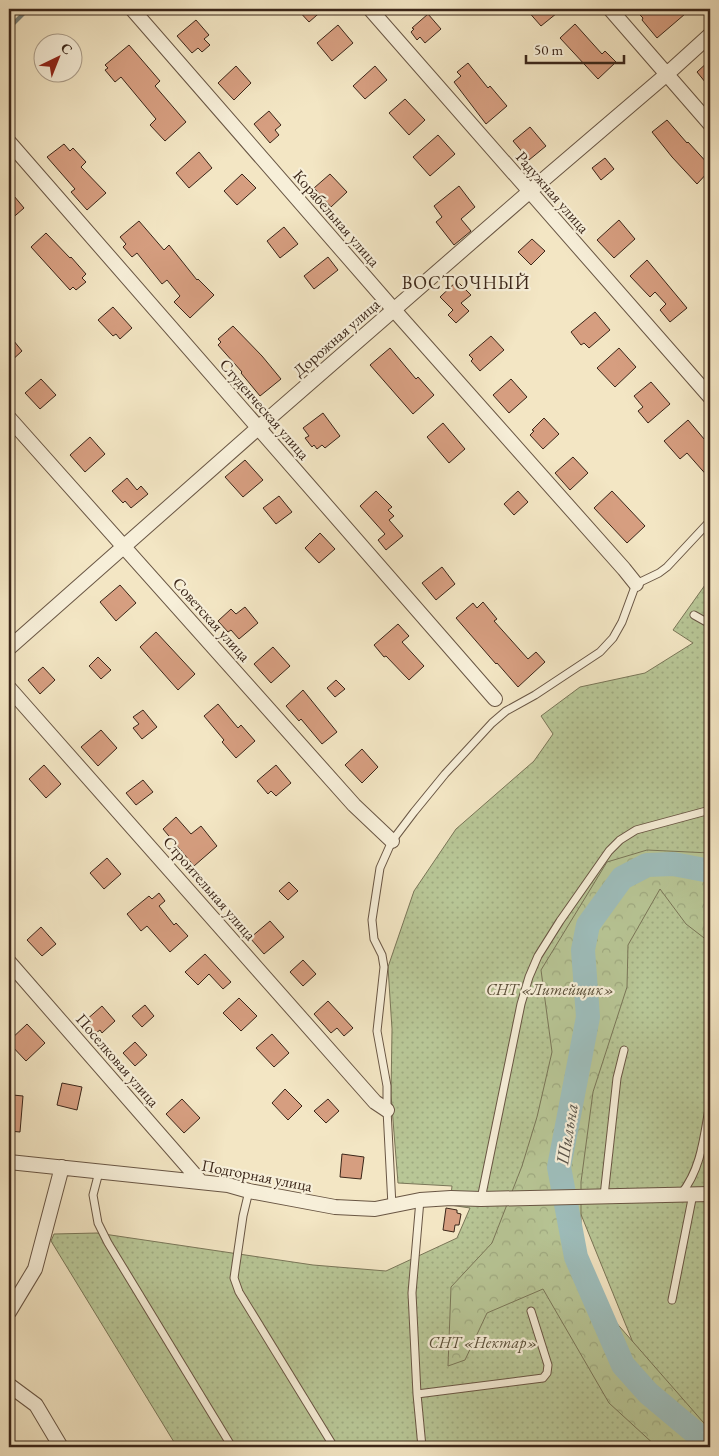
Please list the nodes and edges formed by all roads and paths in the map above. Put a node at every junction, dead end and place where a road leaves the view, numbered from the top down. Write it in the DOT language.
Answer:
graph roads {
  1 [pos="132,9"];
  2 [pos="370,9"];
  3 [pos="610,9"];
  4 [pos="710,35"];
  5 [pos="667,74"];
  6 [pos="710,124"];
  7 [pos="9,142"];
  8 [pos="529,192"];
  9 [pos="394,310"];
  10 [pos="710,397"];
  11 [pos="9,418"];
  12 [pos="258,428"];
  13 [pos="710,521"];
  14 [pos="124,548"];
  15 [pos="636,584"];
  16 [pos="694,615"];
  17 [pos="710,624"];
  18 [pos="9,648"];
  19 [pos="9,688"];
  20 [pos="495,699"];
  21 [pos="710,810"];
  22 [pos="392,841"];
  23 [pos="9,962"];
  24 [pos="624,1050"];
  25 [pos="710,1103"];
  26 [pos="387,1110"];
  27 [pos="9,1162"];
  28 [pos="62,1167"];
  29 [pos="98,1172"];
  30 [pos="201,1182"];
  31 [pos="248,1191"];
  32 [pos="687,1194"];
  33 [pos="710,1194"];
  34 [pos="598,1196"];
  35 [pos="481,1199"];
  36 [pos="420,1200"];
  37 [pos="392,1206"];
  38 [pos="672,1300"];
  39 [pos="531,1311"];
  40 [pos="9,1312"];
  41 [pos="9,1385"];
  42 [pos="417,1394"];
  43 [pos="61,1447"];
  44 [pos="232,1447"];
  45 [pos="334,1447"];
  46 [pos="422,1447"];
  1 -- 9 [label="street, Корабельная улица"];
  2 -- 8 [label="street, Радужная улица"];
  3 -- 5 [label="street"];
  4 -- 5 [label="street, Дорожная улица"];
  5 -- 6 [label="street"];
  5 -- 8 [label="street, Дорожная улица"];
  7 -- 12 [label="street, Студенческая улица"];
  8 -- 9 [label="street, Дорожная улица"];
  8 -- 10 [label="street, Радужная улица"];
  9 -- 12 [label="street, Дорожная улица"];
  9 -- 15 [label="street, Корабельная улица"];
  11 -- 14 [label="street, Советская улица"];
  12 -- 14 [label="street, Дорожная улица"];
  12 -- 20 [label="street, Студенческая улица"];
  13 -- 15 [label="lane"];
  14 -- 18 [label="street, Дорожная улица"];
  14 -- 22 [label="street, Советская улица"];
  15 -- 22 [label="lane"];
  16 -- 17 [label="lane"];
  19 -- 26 [label="street, Строительная улица"];
  21 -- 35 [label="lane"];
  22 -- 26 [label="lane"];
  23 -- 30 [label="street, Поселковая улица"];
  24 -- 34 [label="lane"];
  25 -- 32 [label="lane"];
  26 -- 37 [label="lane"];
  27 -- 28 [label="street, Подгорная улица"];
  28 -- 29 [label="street, Подгорная улица"];
  28 -- 40 [label="street"];
  29 -- 30 [label="street, Подгорная улица"];
  29 -- 44 [label="lane"];
  30 -- 31 [label="street, Подгорная улица"];
  31 -- 37 [label="street, Подгорная улица"];
  31 -- 45 [label="lane"];
  32 -- 33 [label="street, Подгорная улица"];
  32 -- 34 [label="street, Подгорная улица"];
  32 -- 38 [label="lane"];
  34 -- 35 [label="street, Подгорная улица"];
  35 -- 36 [label="street, Подгорная улица"];
  36 -- 37 [label="street, Подгорная улица"];
  36 -- 42 [label="lane"];
  39 -- 42 [label="lane"];
  41 -- 43 [label="street"];
  42 -- 46 [label="lane"];
}
